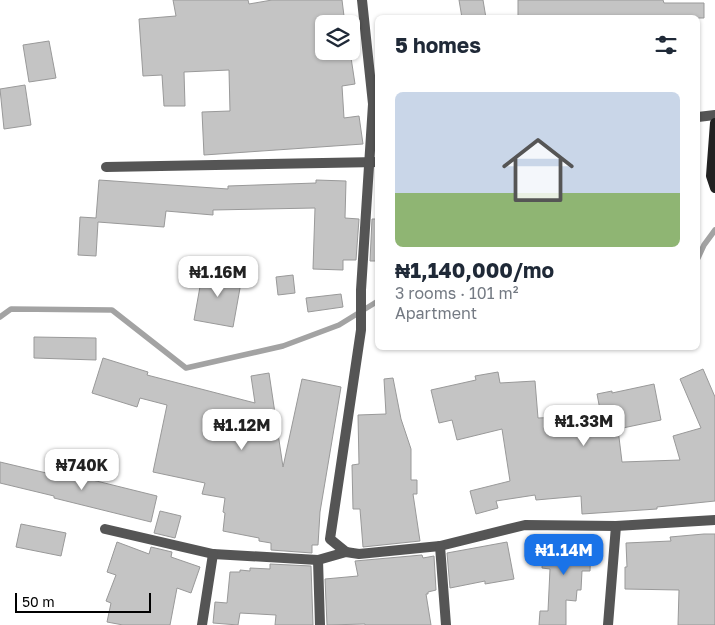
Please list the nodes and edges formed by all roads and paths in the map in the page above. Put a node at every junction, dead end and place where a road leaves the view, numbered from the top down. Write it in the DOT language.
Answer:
graph roads {
  1 [pos="362,0"];
  2 [pos="715,115"];
  3 [pos="700,117"];
  4 [pos="715,123"];
  5 [pos="373,163"];
  6 [pos="106,167"];
  7 [pos="715,188"];
  8 [pos="715,520"];
  9 [pos="616,526"];
  10 [pos="105,529"];
  11 [pos="440,546"];
  12 [pos="346,552"];
  13 [pos="213,554"];
  14 [pos="318,560"];
  15 [pos="202,625"];
  16 [pos="320,625"];
  17 [pos="446,625"];
  18 [pos="608,625"];
  1 -- 5 [label="street"];
  2 -- 3 [label="street"];
  4 -- 7 [label="street"];
  5 -- 6 [label="street"];
  5 -- 12 [label="street"];
  8 -- 9 [label="street"];
  9 -- 11 [label="street"];
  9 -- 18 [label="street"];
  10 -- 13 [label="street"];
  11 -- 12 [label="street"];
  11 -- 17 [label="street"];
  12 -- 14 [label="street"];
  13 -- 14 [label="street"];
  13 -- 15 [label="street"];
  14 -- 16 [label="street"];
}
